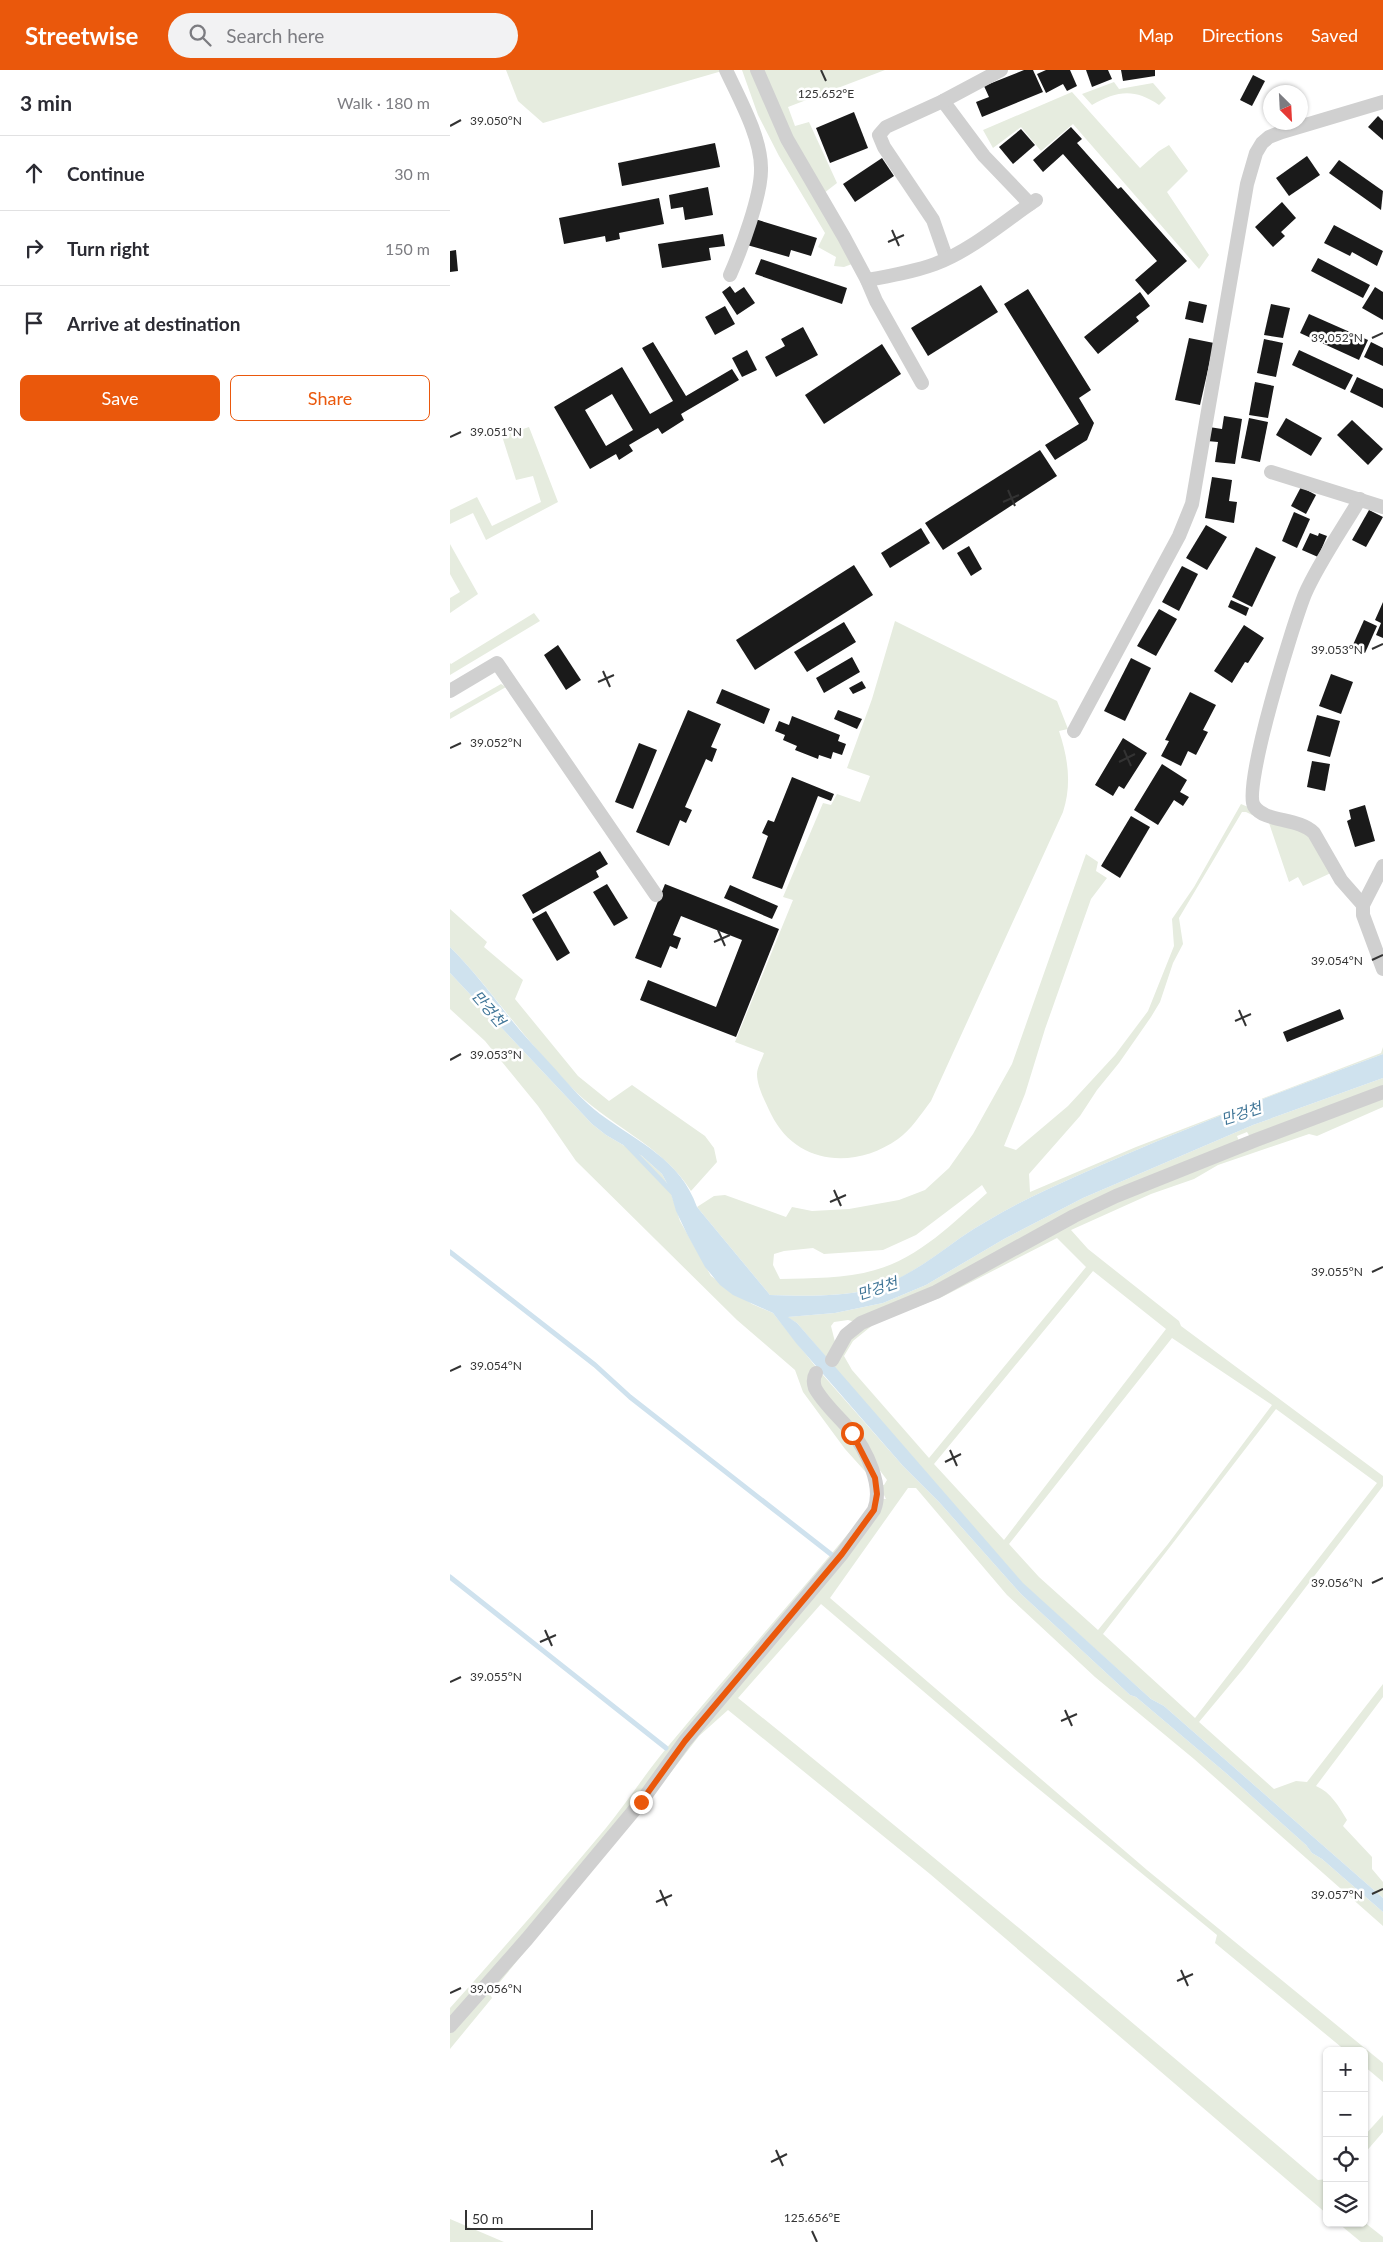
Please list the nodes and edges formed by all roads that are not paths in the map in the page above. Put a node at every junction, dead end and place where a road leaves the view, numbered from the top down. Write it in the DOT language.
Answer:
graph roads {
  1 [pos="726,70"];
  2 [pos="757,70"];
  3 [pos="1002,70"];
  4 [pos="943,101"];
  5 [pos="1383,102"];
  6 [pos="946,257"];
  7 [pos="730,275"];
  8 [pos="868,280"];
  9 [pos="922,384"];
  10 [pos="1271,472"];
  11 [pos="1360,499"];
  12 [pos="1383,507"];
  13 [pos="450,691"];
  14 [pos="1074,731"];
  15 [pos="1383,866"];
  16 [pos="656,895"];
  17 [pos="1362,905"];
  18 [pos="1383,969"];
  19 [pos="1383,1092"];
  20 [pos="832,1360"];
  21 [pos="816,1373"];
  22 [pos="450,2026"];
  1 -- 7 [label="street"];
  2 -- 8 [label="street"];
  3 -- 4 [label="street"];
  4 -- 6 [label="street"];
  4 -- 6 [label="street"];
  5 -- 14 [label="street"];
  6 -- 8 [label="street"];
  8 -- 9 [label="street"];
  10 -- 11 [label="street"];
  11 -- 12 [label="street"];
  11 -- 17 [label="street"];
  13 -- 16 [label="street"];
  15 -- 17 [label="street"];
  17 -- 18 [label="street"];
  19 -- 20 [label="street"];
  21 -- 22 [label="street"];
}
